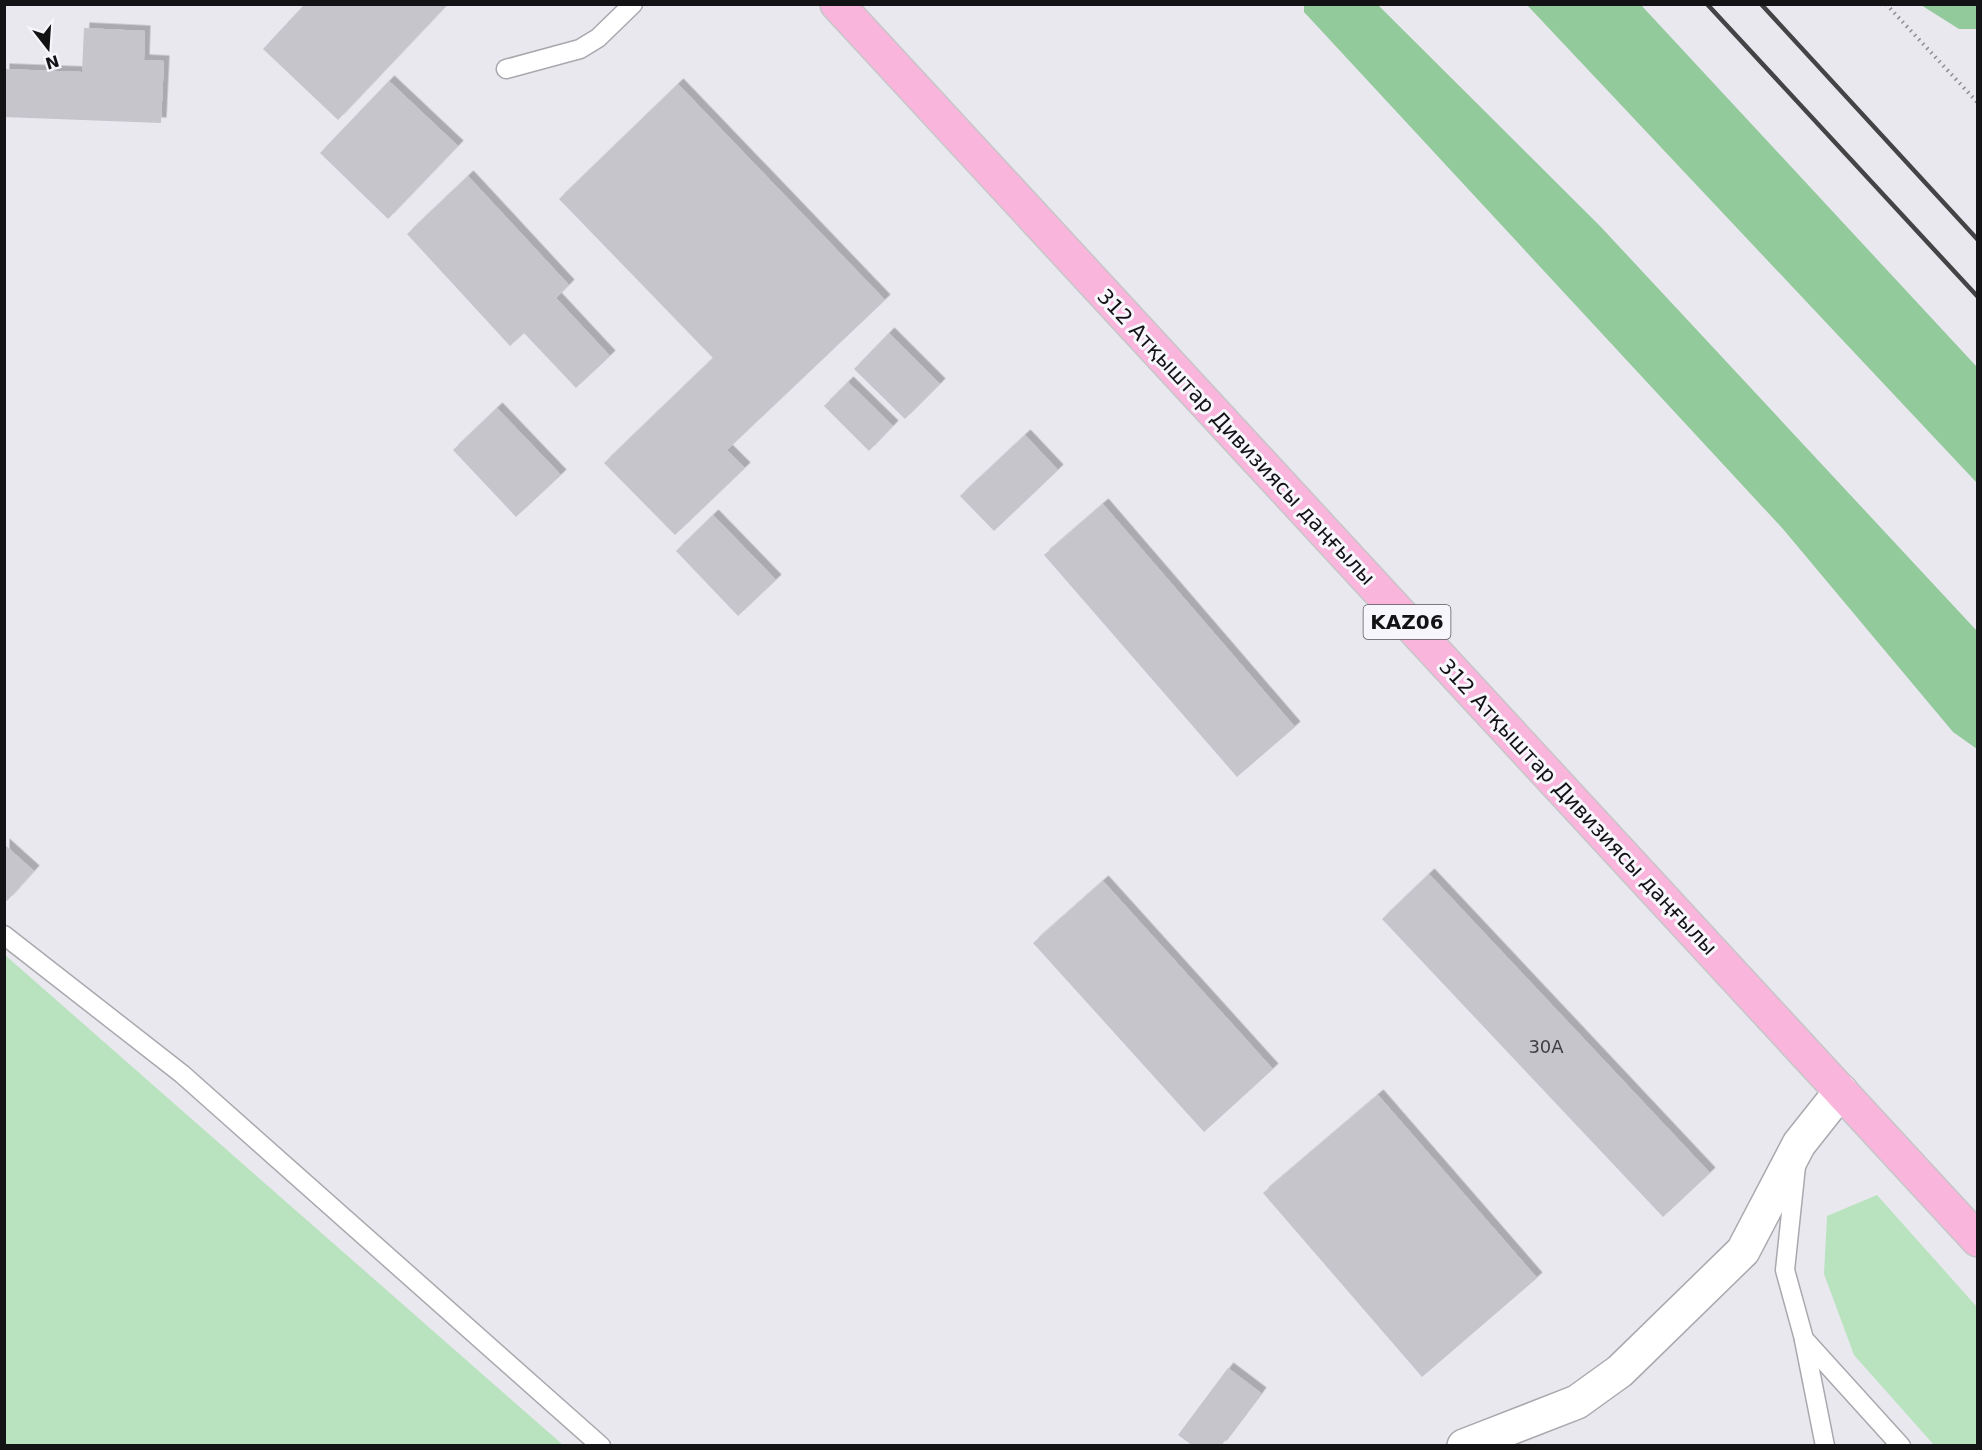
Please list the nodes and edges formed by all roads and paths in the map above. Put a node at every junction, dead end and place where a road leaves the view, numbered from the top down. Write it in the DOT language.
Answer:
graph roads {
  1 [pos="633,4"];
  2 [pos="837,4"];
  3 [pos="1886,4"];
  4 [pos="506,69"];
  5 [pos="1977,103"];
  6 [pos="4,935"];
  7 [pos="1840,1091"];
  8 [pos="1799,1144"];
  9 [pos="1977,1240"];
  10 [pos="1804,1338"];
  11 [pos="601,1446"];
  12 [pos="1464,1446"];
  13 [pos="1825,1446"];
  14 [pos="1901,1446"];
  1 -- 4 [label="lane"];
  2 -- 7 [label="highway, 312 Атқыштар Дивизиясы даңғылы / KАZ06"];
  3 -- 5 [label="path"];
  6 -- 11 [label="lane"];
  7 -- 8 [label="street"];
  7 -- 9 [label="highway, 312 Атқыштар Дивизиясы даңғылы / KАZ06"];
  8 -- 10 [label="lane"];
  8 -- 12 [label="street"];
  10 -- 13 [label="lane"];
  10 -- 14 [label="lane"];
}
